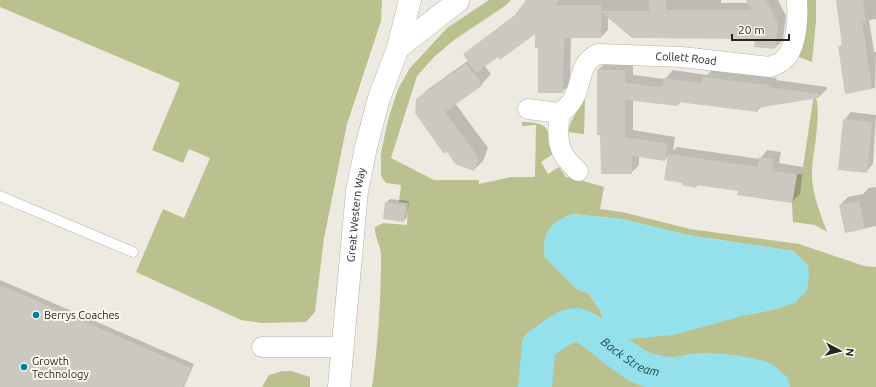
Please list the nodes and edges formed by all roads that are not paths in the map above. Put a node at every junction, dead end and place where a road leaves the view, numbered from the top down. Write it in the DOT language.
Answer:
graph roads {
  1 [pos="410,0"];
  2 [pos="453,0"];
  3 [pos="797,0"];
  4 [pos="398,48"];
  5 [pos="528,109"];
  6 [pos="560,113"];
  7 [pos="578,171"];
  8 [pos="0,196"];
  9 [pos="133,252"];
  10 [pos="342,347"];
  11 [pos="262,348"];
  12 [pos="339,387"];
  1 -- 4 [label="street, Great Western Way"];
  2 -- 4 [label="street"];
  3 -- 6 [label="street, Collett Road"];
  4 -- 10 [label="street, Great Western Way"];
  5 -- 6 [label="street"];
  6 -- 7 [label="street"];
  8 -- 9 [label="lane"];
  10 -- 11 [label="street"];
  10 -- 12 [label="street, Great Western Way"];
}
